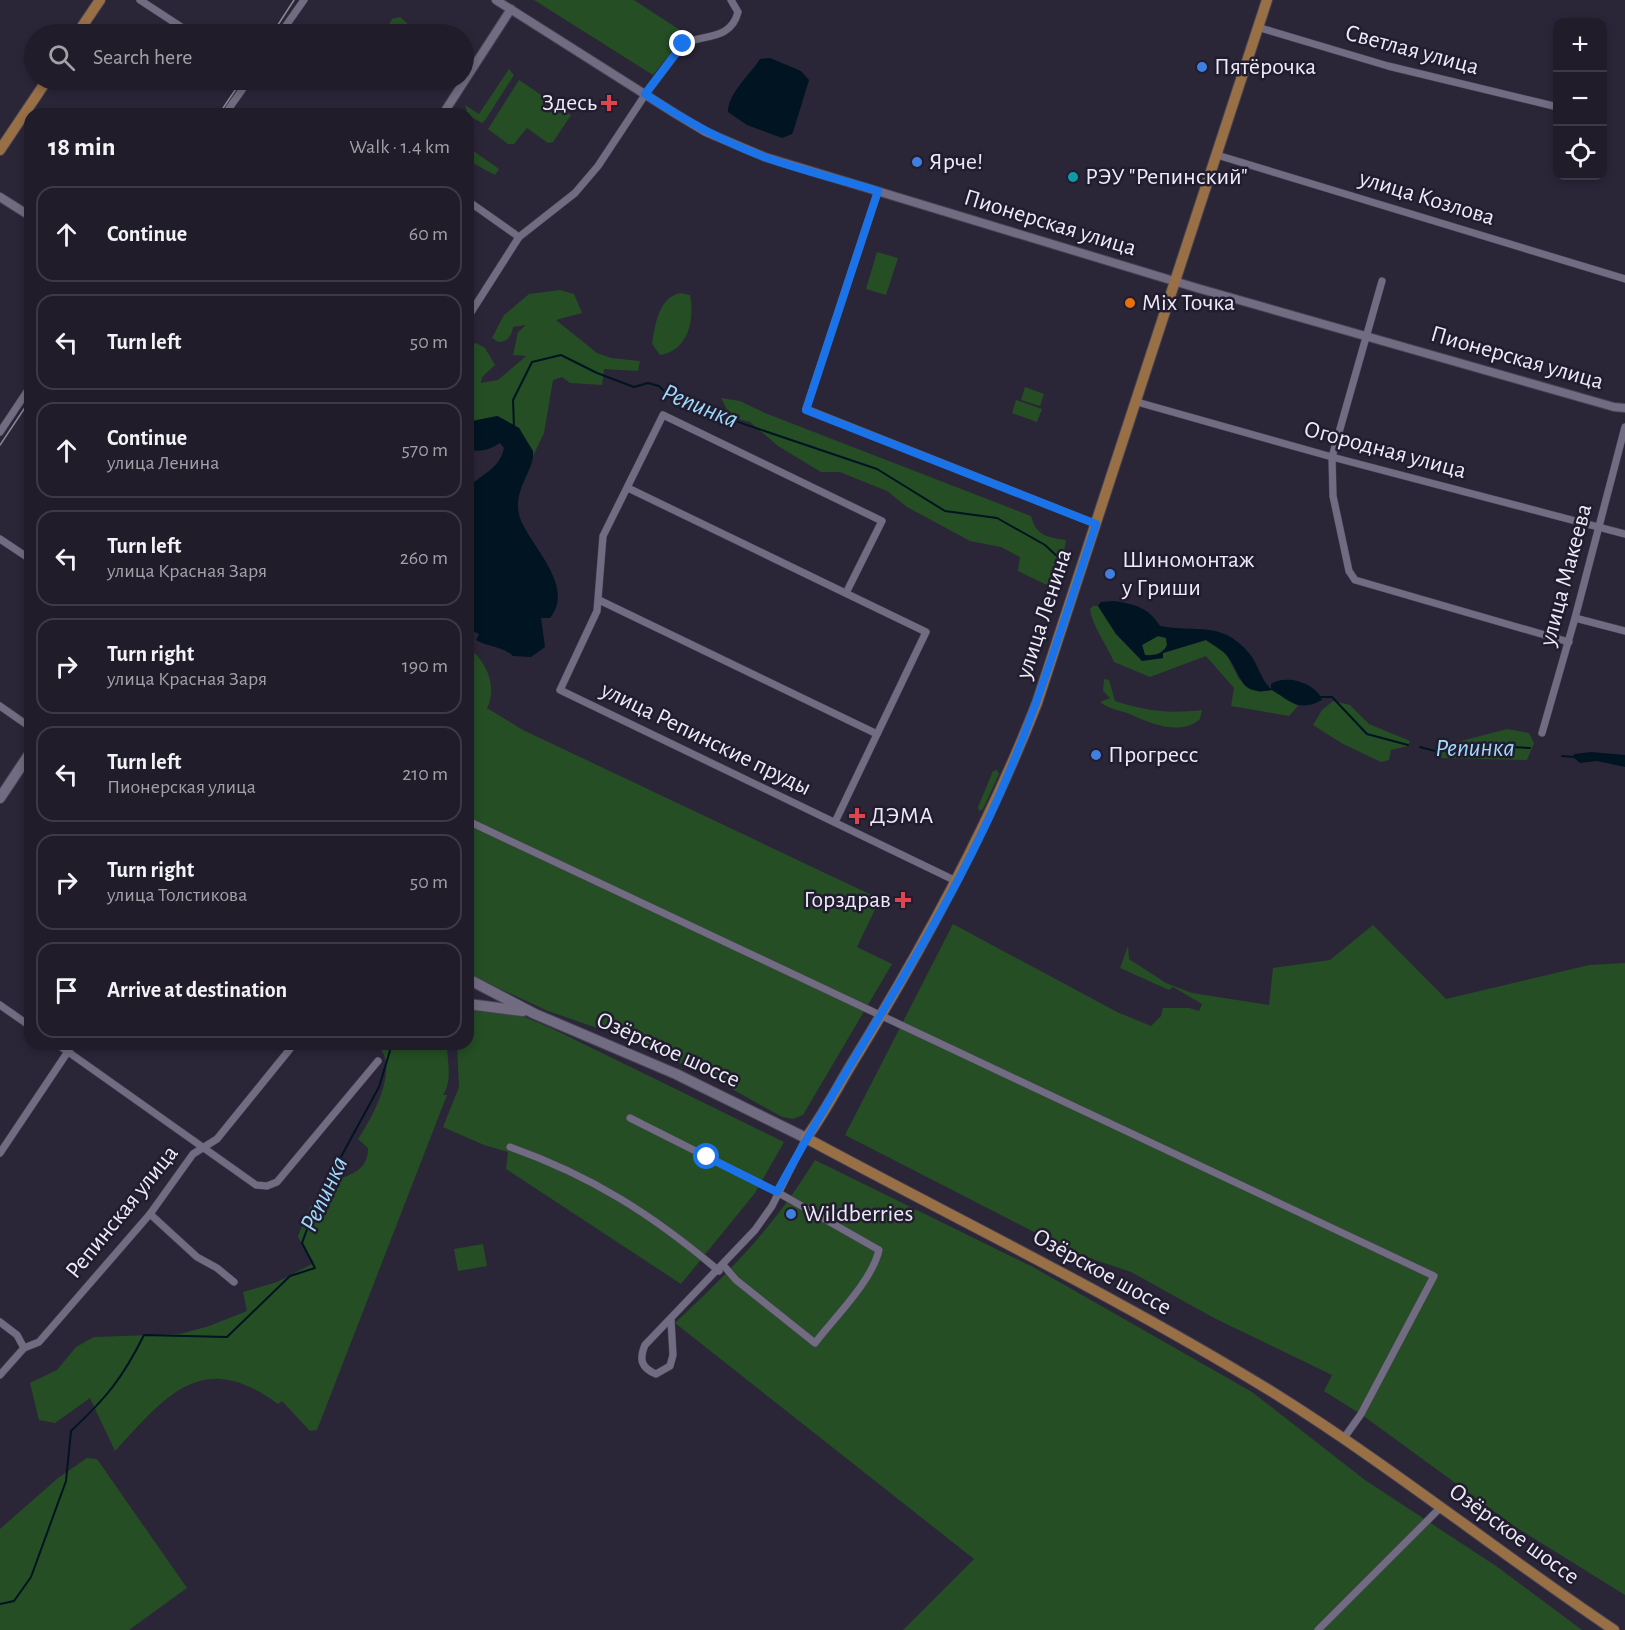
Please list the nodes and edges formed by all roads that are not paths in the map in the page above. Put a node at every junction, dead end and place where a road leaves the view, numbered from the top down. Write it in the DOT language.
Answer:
graph roads {
  1 [pos="100,0"];
  2 [pos="140,0"];
  3 [pos="304,0"];
  4 [pos="496,0"];
  5 [pos="731,0"];
  6 [pos="1266,0"];
  7 [pos="511,9"];
  8 [pos="84,24"];
  9 [pos="177,24"];
  10 [pos="287,24"];
  11 [pos="1257,27"];
  12 [pos="474,66"];
  13 [pos="40,90"];
  14 [pos="242,90"];
  15 [pos="459,90"];
  16 [pos="645,94"];
  17 [pos="1553,106"];
  18 [pos="28,108"];
  19 [pos="229,108"];
  20 [pos="447,108"];
  21 [pos="24,114"];
  22 [pos="0,150"];
  23 [pos="1217,155"];
  24 [pos="878,191"];
  25 [pos="0,197"];
  26 [pos="474,205"];
  27 [pos="24,212"];
  28 [pos="519,237"];
  29 [pos="1625,279"];
  30 [pos="1382,280"];
  31 [pos="1176,282"];
  32 [pos="474,308"];
  33 [pos="1367,334"];
  34 [pos="24,396"];
  35 [pos="1137,402"];
  36 [pos="1625,408"];
  37 [pos="1625,427"];
  38 [pos="0,432"];
  39 [pos="1332,457"];
  40 [pos="628,488"];
  41 [pos="1096,524"];
  42 [pos="1599,527"];
  43 [pos="1625,534"];
  44 [pos="0,539"];
  45 [pos="24,555"];
  46 [pos="846,593"];
  47 [pos="599,600"];
  48 [pos="1575,618"];
  49 [pos="1625,631"];
  50 [pos="1569,642"];
  51 [pos="0,706"];
  52 [pos="24,723"];
  53 [pos="1542,733"];
  54 [pos="877,734"];
  55 [pos="24,762"];
  56 [pos="0,798"];
  57 [pos="835,822"];
  58 [pos="474,824"];
  59 [pos="956,881"];
  60 [pos="474,982"];
  61 [pos="0,1005"];
  62 [pos="474,1005"];
  63 [pos="535,1014"];
  64 [pos="882,1015"];
  65 [pos="24,1022"];
  66 [pos="65,1050"];
  67 [pos="289,1050"];
  68 [pos="68,1052"];
  69 [pos="378,1061"];
  70 [pos="630,1118"];
  71 [pos="806,1138"];
  72 [pos="203,1146"];
  73 [pos="510,1147"];
  74 [pos="0,1154"];
  75 [pos="777,1192"];
  76 [pos="150,1214"];
  77 [pos="721,1269"];
  78 [pos="234,1282"];
  79 [pos="671,1320"];
  80 [pos="0,1322"];
  81 [pos="24,1348"];
  82 [pos="0,1375"];
  83 [pos="1344,1438"];
  84 [pos="1441,1507"];
  85 [pos="1318,1630"];
  86 [pos="1614,1630"];
  1 -- 8 [label="main road"];
  2 -- 9 [label="street"];
  3 -- 10 [label="street"];
  4 -- 7 [label="street, Пионерская улица"];
  5 -- 16 [label="street"];
  6 -- 11 [label="main road, улица Ленина"];
  7 -- 12 [label="street"];
  7 -- 16 [label="street, Пионерская улица"];
  11 -- 17 [label="street, Светлая улица"];
  11 -- 23 [label="main road, улица Ленина"];
  13 -- 18 [label="main road"];
  14 -- 19 [label="street"];
  15 -- 20 [label="street"];
  16 -- 24 [label="street, Пионерская улица"];
  16 -- 28 [label="street"];
  21 -- 22 [label="main road"];
  23 -- 29 [label="street, улица Козлова"];
  23 -- 31 [label="main road, улица Ленина"];
  24 -- 31 [label="street, Пионерская улица"];
  24 -- 41 [label="street"];
  25 -- 27 [label="street"];
  26 -- 28 [label="street"];
  28 -- 32 [label="street"];
  30 -- 33 [label="street"];
  31 -- 33 [label="street, Пионерская улица"];
  31 -- 35 [label="main road, улица Ленина"];
  33 -- 36 [label="street, Пионерская улица"];
  33 -- 39 [label="street"];
  34 -- 38 [label="street"];
  35 -- 39 [label="street, Огородная улица"];
  35 -- 41 [label="main road, улица Ленина"];
  37 -- 42 [label="street, улица Макеева"];
  39 -- 42 [label="street, Огородная улица"];
  39 -- 50 [label="street"];
  40 -- 46 [label="street"];
  40 -- 46 [label="street, улица Репинские пруды"];
  40 -- 47 [label="street, улица Репинские пруды"];
  41 -- 59 [label="main road, улица Ленина"];
  42 -- 43 [label="street, Огородная улица"];
  42 -- 48 [label="street, улица Макеева"];
  44 -- 45 [label="street"];
  46 -- 54 [label="street"];
  47 -- 54 [label="street"];
  47 -- 57 [label="street, улица Репинские пруды"];
  48 -- 49 [label="street"];
  48 -- 50 [label="street, улица Макеева"];
  50 -- 53 [label="street, улица Макеева"];
  51 -- 52 [label="street"];
  54 -- 57 [label="street"];
  55 -- 56 [label="main road"];
  57 -- 59 [label="street"];
  58 -- 64 [label="street"];
  59 -- 64 [label="main road, улица Ленина"];
  60 -- 63 [label="main road"];
  61 -- 65 [label="street"];
  62 -- 63 [label="main road"];
  63 -- 71 [label="main road, Озёрское шоссе"];
  64 -- 71 [label="main road, улица Ленина"];
  64 -- 83 [label="street"];
  66 -- 68 [label="street"];
  67 -- 72 [label="street, Репинская улица"];
  68 -- 72 [label="street"];
  68 -- 74 [label="street"];
  69 -- 72 [label="street"];
  70 -- 75 [label="street"];
  71 -- 75 [label="street"];
  71 -- 83 [label="main road, Озёрское шоссе"];
  72 -- 76 [label="street, Репинская улица"];
  73 -- 77 [label="street"];
  75 -- 77 [label="street"];
  75 -- 77 [label="street"];
  76 -- 78 [label="street"];
  76 -- 81 [label="street, Репинская улица"];
  77 -- 79 [label="street"];
  79 -- 79 [label="street"];
  80 -- 81 [label="street"];
  81 -- 82 [label="street, Репинская улица"];
  83 -- 84 [label="main road, Озёрское шоссе"];
  84 -- 85 [label="street"];
  84 -- 86 [label="main road, Озёрское шоссе"];
}
